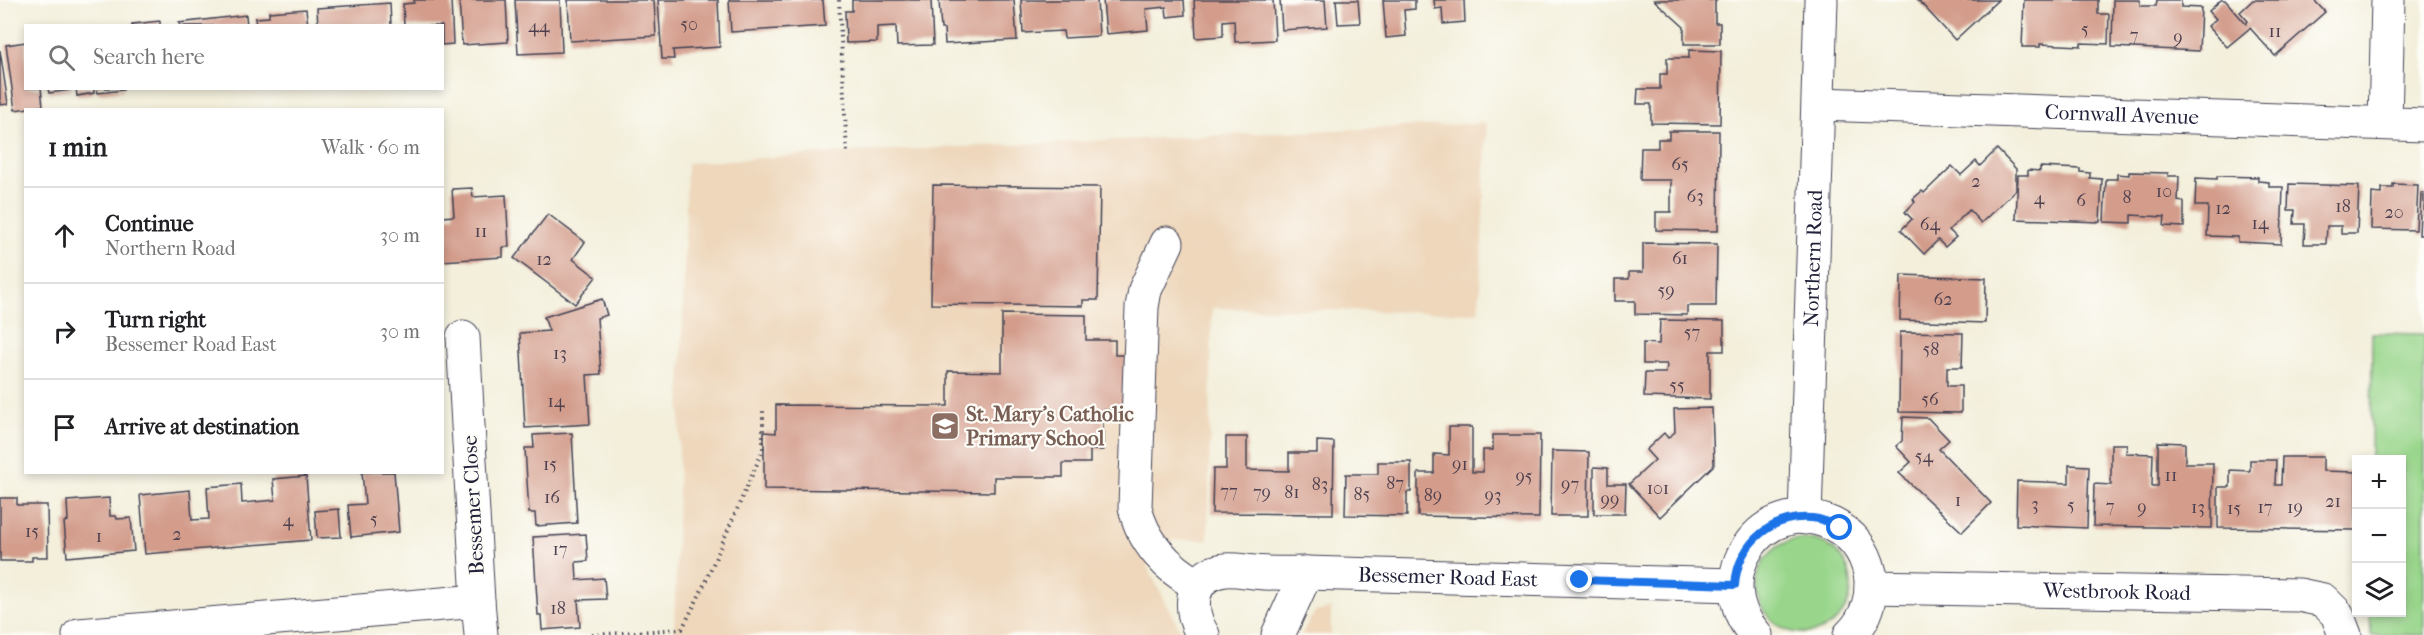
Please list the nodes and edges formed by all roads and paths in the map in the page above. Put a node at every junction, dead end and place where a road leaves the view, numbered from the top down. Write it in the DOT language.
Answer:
graph roads {
  1 [pos="838,0"];
  2 [pos="1821,0"];
  3 [pos="2388,0"];
  4 [pos="1819,104"];
  5 [pos="2385,123"];
  6 [pos="2424,125"];
  7 [pos="847,153"];
  8 [pos="1167,243"];
  9 [pos="463,337"];
  10 [pos="763,409"];
  11 [pos="1805,518"];
  12 [pos="1306,573"];
  13 [pos="1198,585"];
  14 [pos="1735,585"];
  15 [pos="1871,587"];
  16 [pos="478,601"];
  17 [pos="2345,633"];
  18 [pos="79,635"];
  19 [pos="481,635"];
  20 [pos="592,635"];
  21 [pos="1203,635"];
  22 [pos="1278,635"];
  23 [pos="1756,635"];
  24 [pos="1850,635"];
  1 -- 7 [label="path"];
  2 -- 4 [label="street, Northern Road"];
  3 -- 5 [label="street"];
  4 -- 5 [label="street, Cornwall Avenue"];
  4 -- 11 [label="street, Northern Road"];
  5 -- 6 [label="street, Cornwall Avenue"];
  8 -- 13 [label="street"];
  9 -- 16 [label="street, Bessemer Close"];
  10 -- 20 [label="path"];
  11 -- 14 [label="street"];
  11 -- 15 [label="street"];
  12 -- 13 [label="street, Bessemer Road East"];
  12 -- 14 [label="street, Bessemer Road East"];
  12 -- 22 [label="street"];
  13 -- 21 [label="street"];
  14 -- 23 [label="street"];
  15 -- 17 [label="street, Westbrook Road"];
  15 -- 24 [label="street"];
  16 -- 18 [label="street, Bessemer Close"];
  16 -- 19 [label="street, Bessemer Close"];
}
